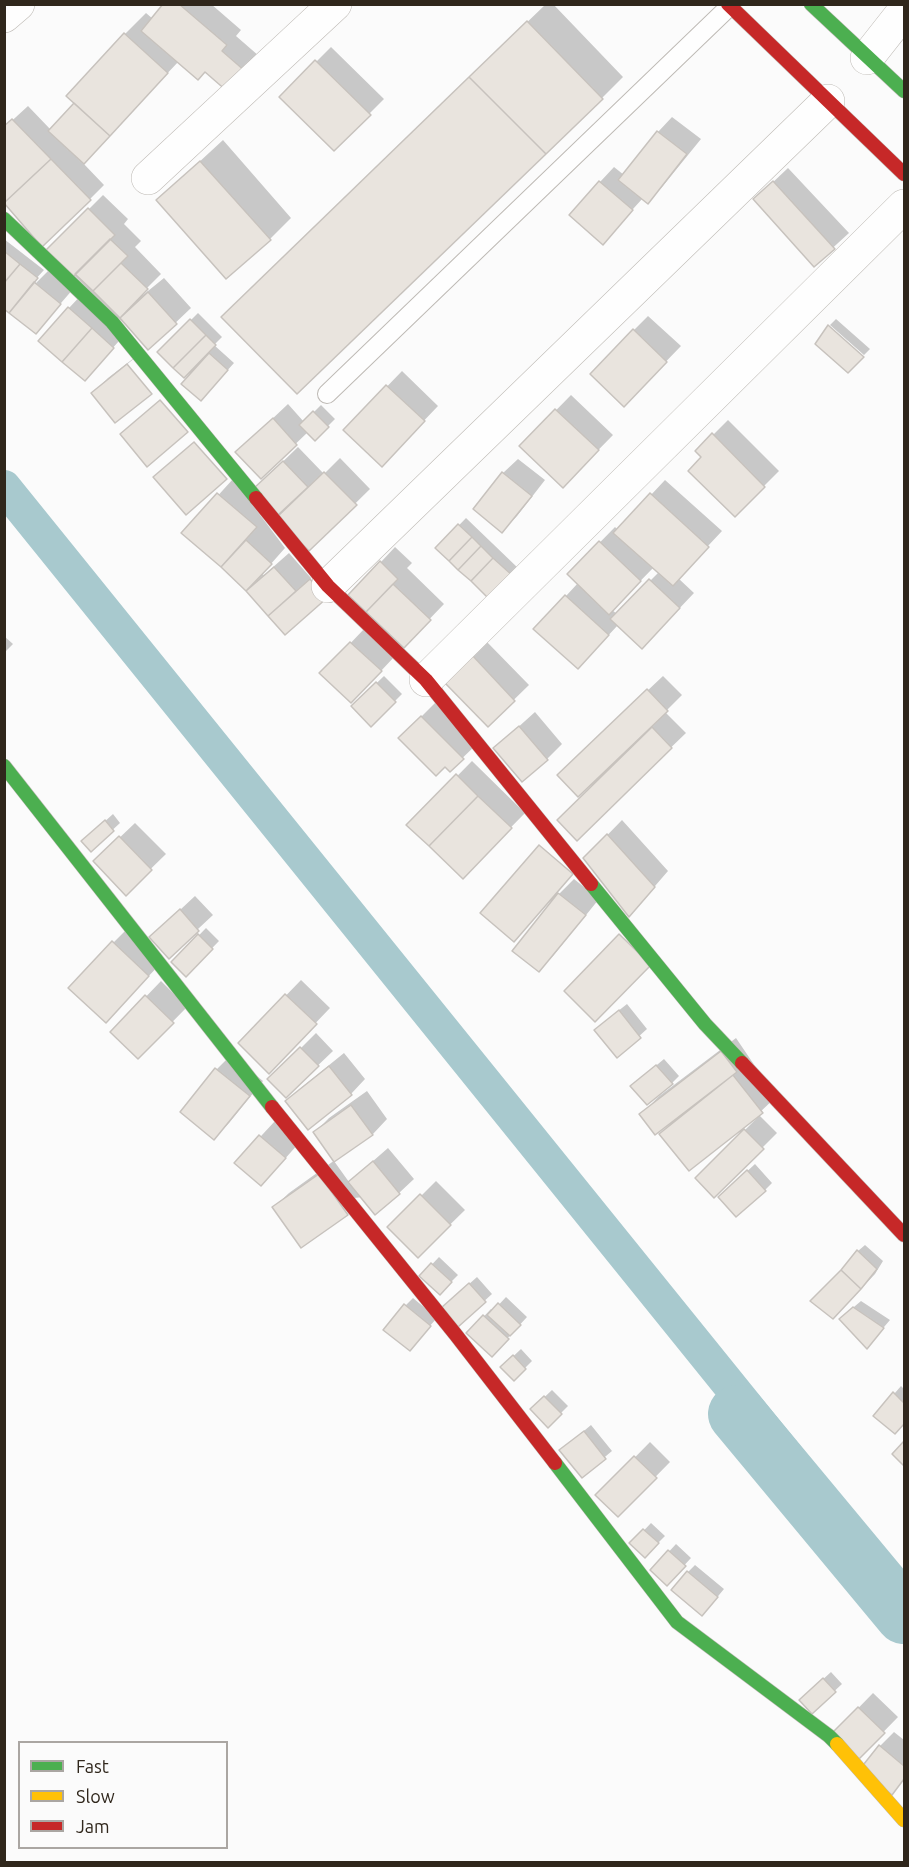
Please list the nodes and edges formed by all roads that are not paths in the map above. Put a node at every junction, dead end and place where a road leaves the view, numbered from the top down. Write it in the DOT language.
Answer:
graph roads {
  1 [pos="18,4"];
  2 [pos="334,4"];
  3 [pos="811,4"];
  4 [pos="729,5"];
  5 [pos="904,10"];
  6 [pos="4,16"];
  7 [pos="867,58"];
  8 [pos="904,91"];
  9 [pos="828,101"];
  10 [pos="904,174"];
  11 [pos="148,178"];
  12 [pos="904,206"];
  13 [pos="4,219"];
  14 [pos="327,394"];
  15 [pos="328,586"];
  16 [pos="426,680"];
  17 [pos="4,766"];
  18 [pos="904,1235"];
  19 [pos="904,1820"];
  1 -- 6 [label="street"];
  2 -- 11 [label="street"];
  3 -- 7 [label="main road"];
  4 -- 9 [label="main road"];
  4 -- 14 [label="lane"];
  5 -- 7 [label="street"];
  7 -- 8 [label="main road"];
  9 -- 10 [label="main road"];
  9 -- 15 [label="street"];
  12 -- 16 [label="street"];
  13 -- 15 [label="main road"];
  15 -- 16 [label="main road"];
  16 -- 18 [label="main road"];
  17 -- 19 [label="main road"];
}
